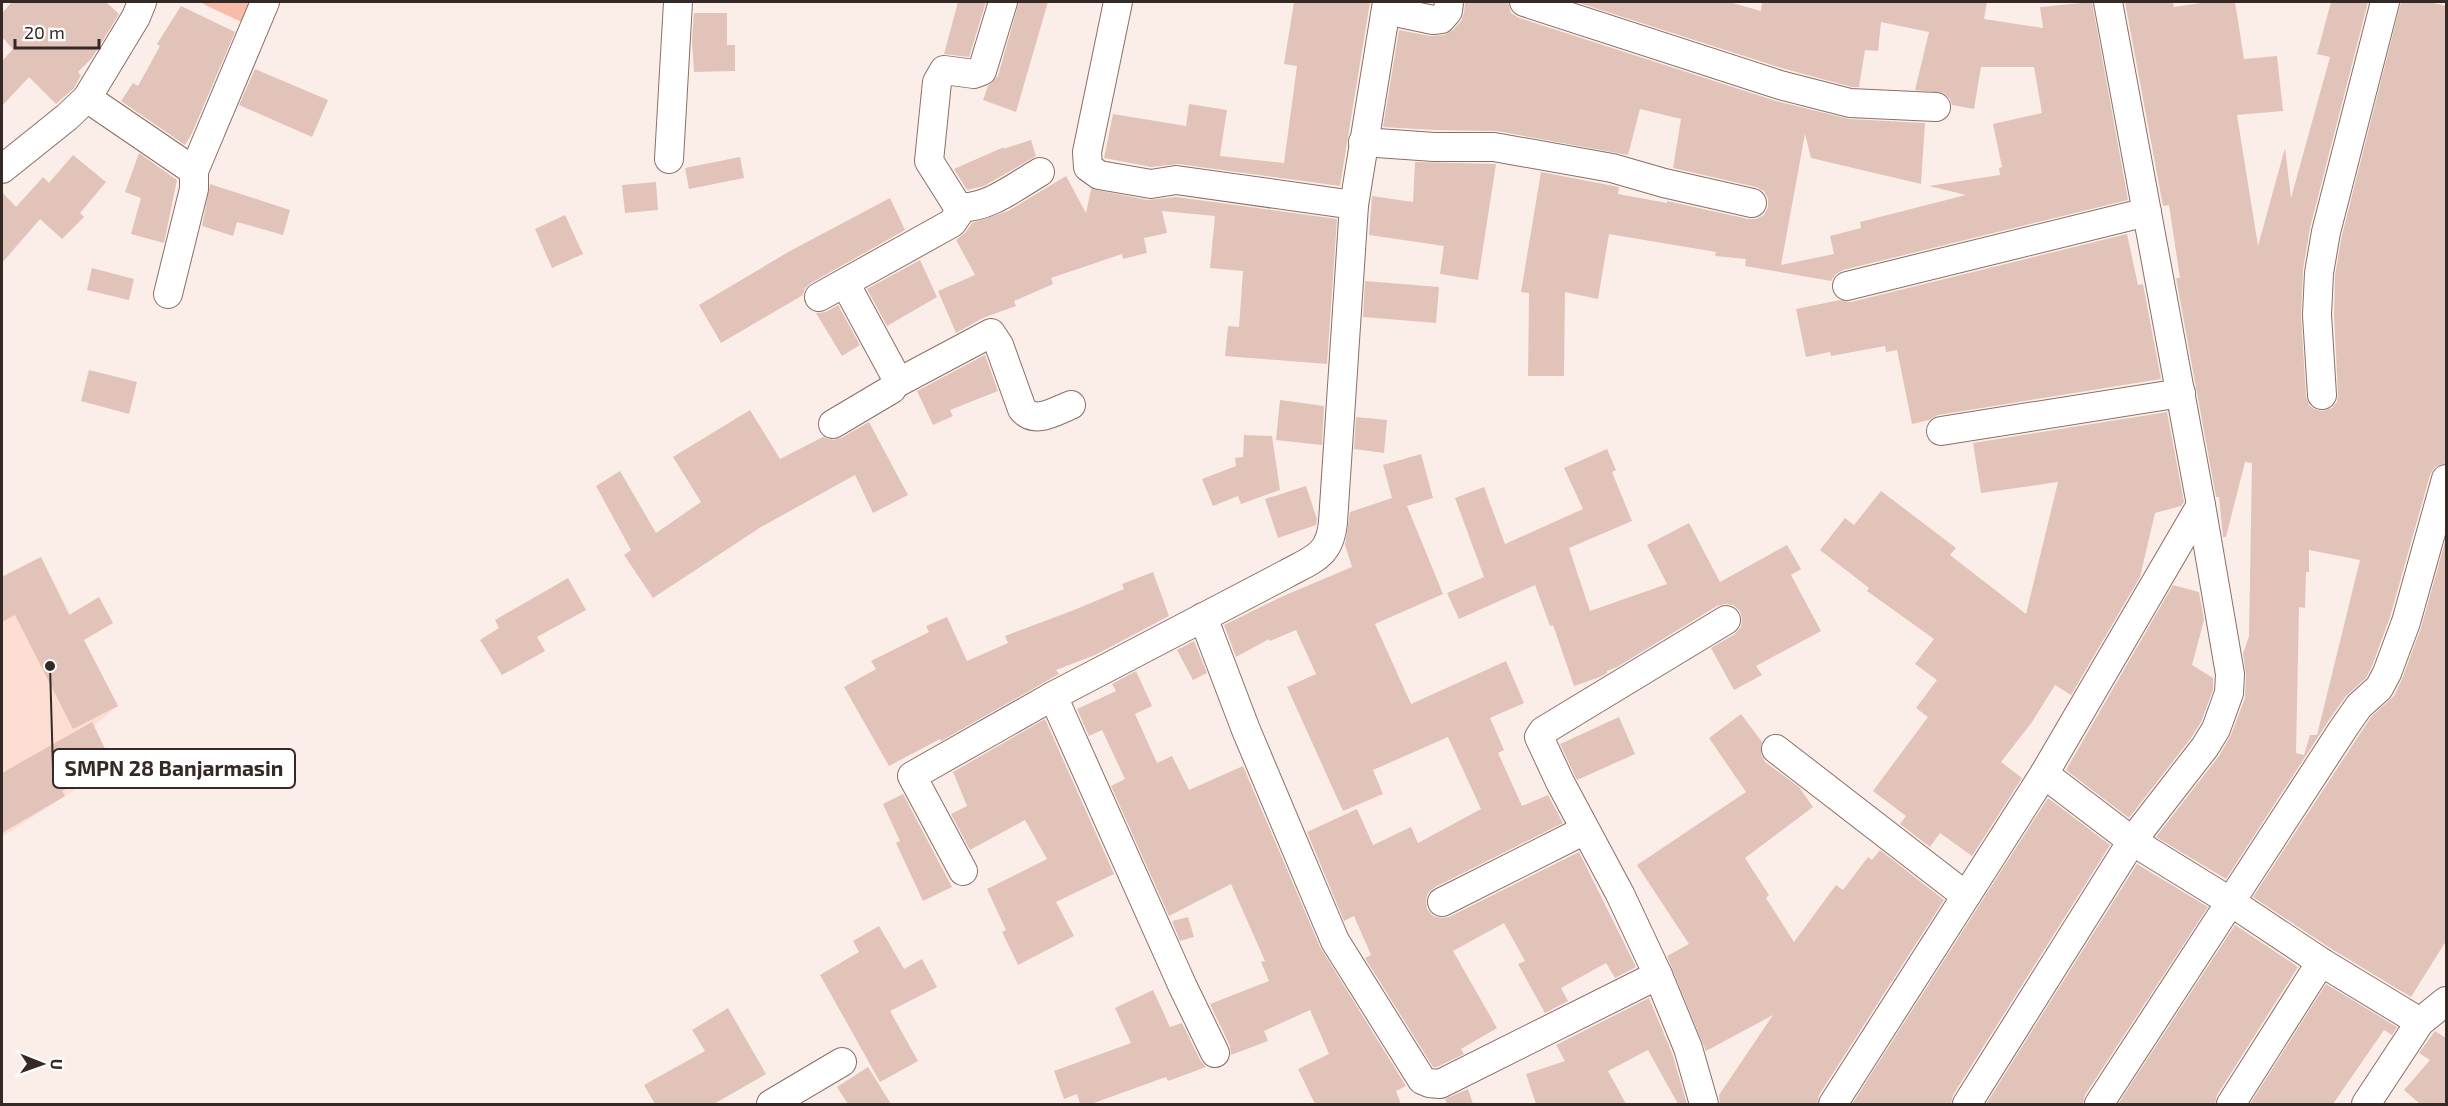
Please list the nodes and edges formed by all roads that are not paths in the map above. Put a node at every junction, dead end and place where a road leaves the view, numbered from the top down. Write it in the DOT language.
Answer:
graph roads {
  1 [pos="265,2"];
  2 [pos="678,2"];
  3 [pos="1004,2"];
  4 [pos="1118,2"];
  5 [pos="1449,2"];
  6 [pos="1524,2"];
  7 [pos="2109,2"];
  8 [pos="2385,2"];
  9 [pos="1387,6"];
  10 [pos="132,7"];
  11 [pos="87,98"];
  12 [pos="1936,107"];
  13 [pos="1363,142"];
  14 [pos="669,159"];
  15 [pos="2,169"];
  16 [pos="194,171"];
  17 [pos="1040,172"];
  18 [pos="1752,203"];
  19 [pos="1354,205"];
  20 [pos="963,207"];
  21 [pos="2147,212"];
  22 [pos="845,283"];
  23 [pos="1847,286"];
  24 [pos="168,294"];
  25 [pos="819,297"];
  26 [pos="897,383"];
  27 [pos="2181,393"];
  28 [pos="2322,396"];
  29 [pos="1071,405"];
  30 [pos="833,424"];
  31 [pos="1941,430"];
  32 [pos="2446,479"];
  33 [pos="2201,505"];
  34 [pos="1203,617"];
  35 [pos="1726,620"];
  36 [pos="1053,696"];
  37 [pos="1776,750"];
  38 [pos="2044,774"];
  39 [pos="1585,830"];
  40 [pos="2132,841"];
  41 [pos="963,870"];
  42 [pos="1966,896"];
  43 [pos="1442,902"];
  44 [pos="2231,902"];
  45 [pos="2321,962"];
  46 [pos="1658,975"];
  47 [pos="2446,1001"];
  48 [pos="2420,1022"];
  49 [pos="1215,1053"];
  50 [pos="842,1062"];
  51 [pos="771,1104"];
  52 [pos="1704,1104"];
  53 [pos="1833,1104"];
  54 [pos="1967,1104"];
  55 [pos="2100,1104"];
  56 [pos="2230,1104"];
  57 [pos="2366,1104"];
  1 -- 16 [label="street"];
  2 -- 14 [label="street"];
  3 -- 20 [label="street"];
  4 -- 19 [label="street"];
  5 -- 9 [label="street"];
  6 -- 12 [label="street"];
  7 -- 21 [label="street"];
  8 -- 28 [label="street"];
  9 -- 13 [label="street"];
  10 -- 11 [label="street"];
  11 -- 15 [label="street"];
  11 -- 16 [label="street"];
  13 -- 18 [label="street"];
  13 -- 19 [label="street"];
  16 -- 24 [label="street"];
  17 -- 20 [label="street"];
  19 -- 34 [label="street"];
  20 -- 22 [label="street"];
  21 -- 23 [label="street"];
  21 -- 27 [label="street"];
  22 -- 25 [label="street"];
  22 -- 26 [label="street"];
  26 -- 29 [label="street"];
  26 -- 30 [label="street"];
  27 -- 31 [label="street"];
  27 -- 33 [label="street"];
  32 -- 44 [label="street"];
  33 -- 38 [label="street"];
  33 -- 40 [label="street"];
  34 -- 36 [label="street"];
  34 -- 46 [label="street"];
  35 -- 39 [label="street"];
  36 -- 41 [label="street"];
  36 -- 49 [label="street"];
  37 -- 42 [label="street"];
  38 -- 40 [label="street"];
  38 -- 42 [label="street"];
  39 -- 43 [label="street"];
  39 -- 46 [label="street"];
  40 -- 44 [label="street"];
  40 -- 54 [label="street"];
  42 -- 53 [label="street"];
  44 -- 45 [label="street"];
  44 -- 55 [label="street"];
  45 -- 48 [label="street"];
  45 -- 56 [label="street"];
  46 -- 52 [label="street"];
  47 -- 48 [label="street"];
  48 -- 57 [label="street"];
  50 -- 51 [label="street"];
}
